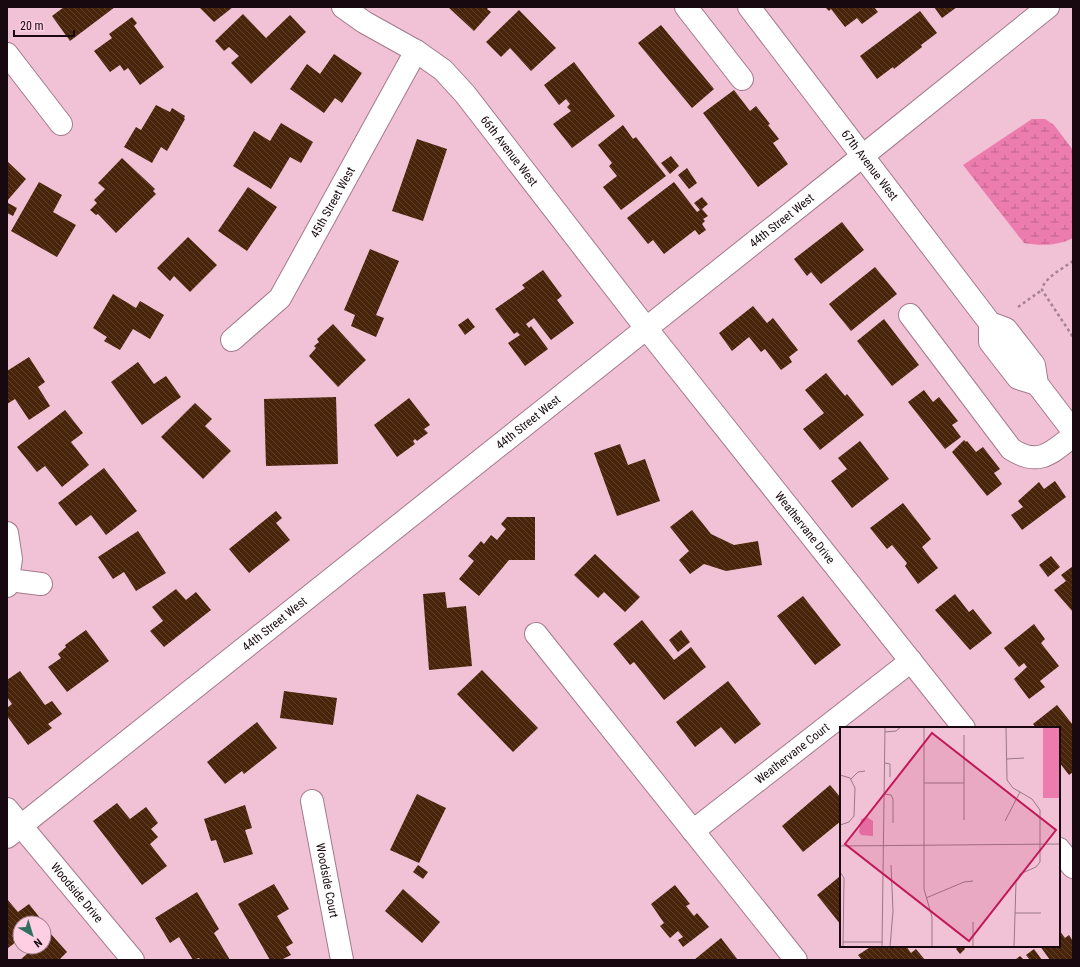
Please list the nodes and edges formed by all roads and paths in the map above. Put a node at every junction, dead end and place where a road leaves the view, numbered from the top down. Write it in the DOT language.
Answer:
graph roads {
  1 [pos="342,7"];
  2 [pos="686,7"];
  3 [pos="750,7"];
  4 [pos="1048,7"];
  5 [pos="416,51"];
  6 [pos="7,54"];
  7 [pos="742,79"];
  8 [pos="61,124"];
  9 [pos="863,156"];
  10 [pos="1073,262"];
  11 [pos="1042,290"];
  12 [pos="1018,307"];
  13 [pos="910,316"];
  14 [pos="646,328"];
  15 [pos="1073,337"];
  16 [pos="232,340"];
  17 [pos="1073,431"];
  18 [pos="1073,436"];
  19 [pos="7,533"];
  20 [pos="8,583"];
  21 [pos="41,584"];
  22 [pos="536,634"];
  23 [pos="911,660"];
  24 [pos="963,727"];
  25 [pos="312,800"];
  26 [pos="7,809"];
  27 [pos="14,831"];
  28 [pos="693,831"];
  29 [pos="1060,850"];
  30 [pos="1073,867"];
  31 [pos="133,960"];
  32 [pos="342,960"];
  33 [pos="796,960"];
  1 -- 5 [label="street, 66th Avenue West"];
  2 -- 7 [label="street"];
  3 -- 9 [label="street, 67th Avenue West"];
  4 -- 9 [label="street, 44th Street West"];
  5 -- 14 [label="street, 66th Avenue West"];
  5 -- 16 [label="street, 45th Street West"];
  6 -- 8 [label="street"];
  9 -- 14 [label="street, 44th Street West"];
  9 -- 17 [label="street, 67th Avenue West"];
  10 -- 11 [label="path"];
  11 -- 12 [label="path"];
  11 -- 15 [label="path"];
  13 -- 18 [label="street"];
  14 -- 23 [label="street, Weathervane Drive"];
  14 -- 27 [label="street, 44th Street West"];
  19 -- 20 [label="street"];
  20 -- 21 [label="street"];
  22 -- 28 [label="street"];
  23 -- 24 [label="street, Weathervane Drive"];
  23 -- 28 [label="street, Weathervane Court"];
  25 -- 32 [label="street, Woodside Court"];
  26 -- 27 [label="street, Woodside Drive"];
  27 -- 31 [label="street, Woodside Drive"];
  28 -- 33 [label="street"];
  29 -- 30 [label="street"];
}
